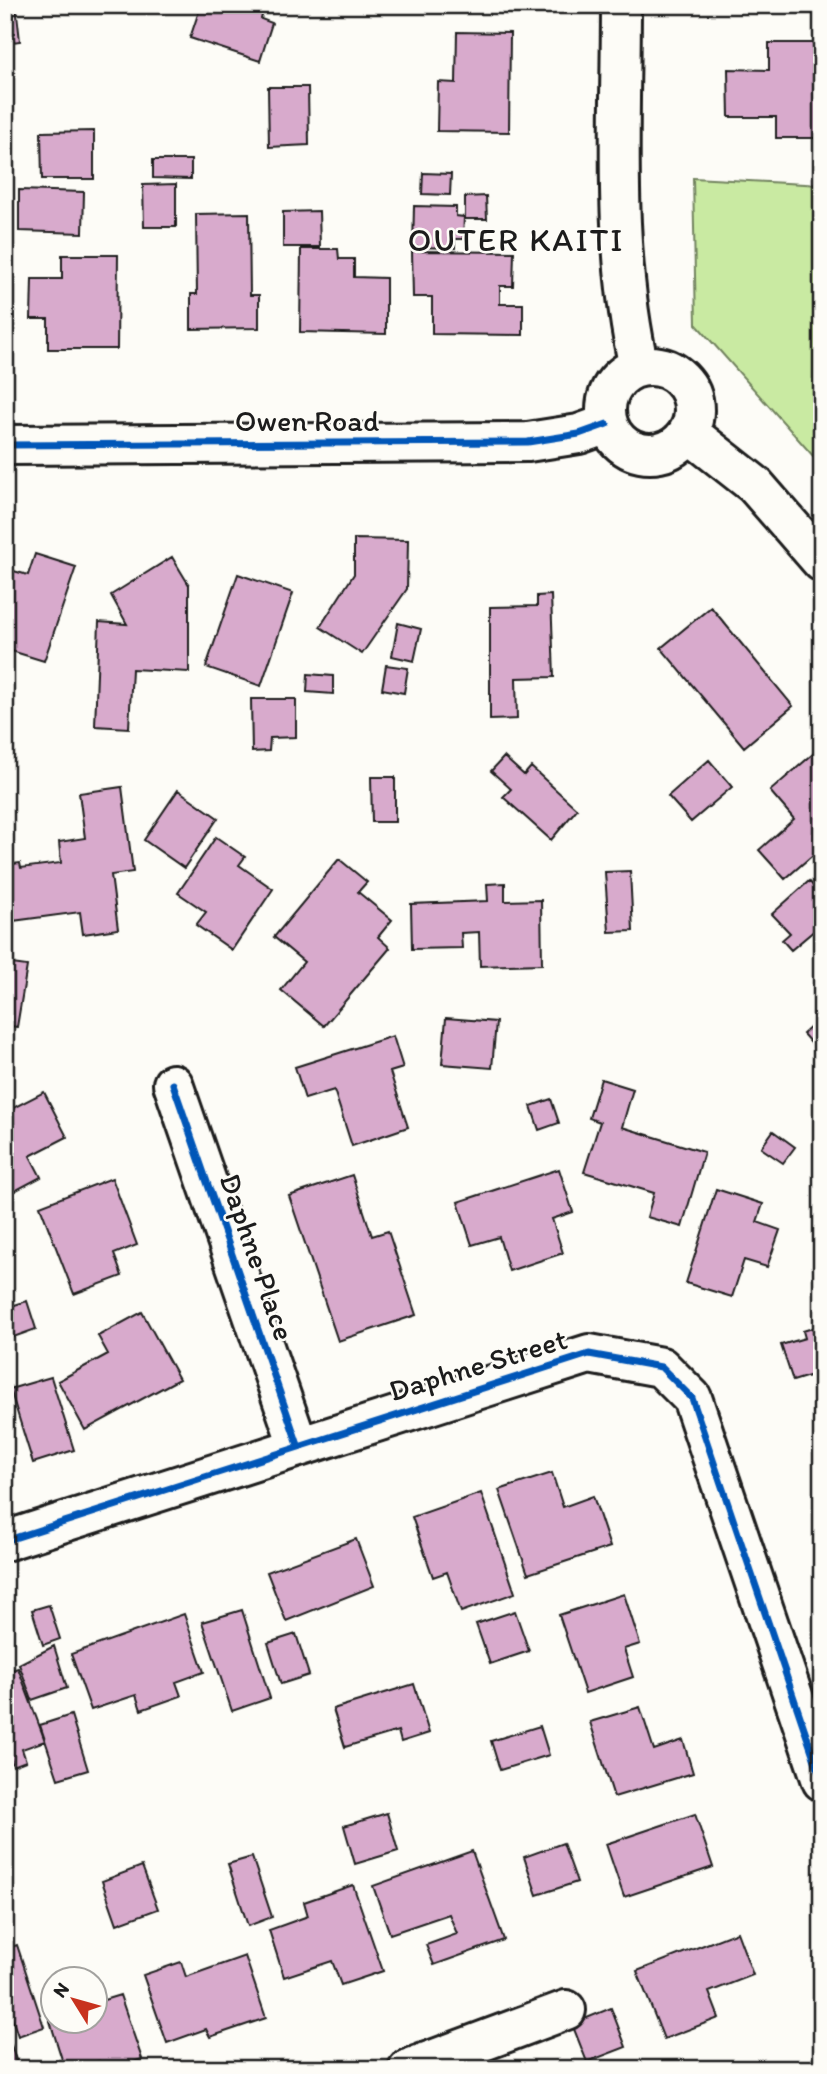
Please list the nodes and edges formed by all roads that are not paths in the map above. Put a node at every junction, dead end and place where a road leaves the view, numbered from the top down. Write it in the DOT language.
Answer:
graph roads {
  1 [pos="621,5"];
  2 [pos="639,367"];
  3 [pos="607,424"];
  4 [pos="689,433"];
  5 [pos="5,445"];
  6 [pos="822,562"];
  7 [pos="173,1084"];
  8 [pos="298,1445"];
  9 [pos="5,1541"];
  10 [pos="822,1781"];
  11 [pos="566,2010"];
  12 [pos="408,2069"];
  1 -- 2 [label="street"];
  2 -- 3 [label="street"];
  2 -- 4 [label="street"];
  3 -- 4 [label="street"];
  3 -- 5 [label="street, Owen Road"];
  4 -- 6 [label="street"];
  7 -- 8 [label="street, Daphne Place"];
  8 -- 9 [label="street, Daphne Street"];
  8 -- 10 [label="street, Daphne Street"];
  11 -- 12 [label="street"];
}
